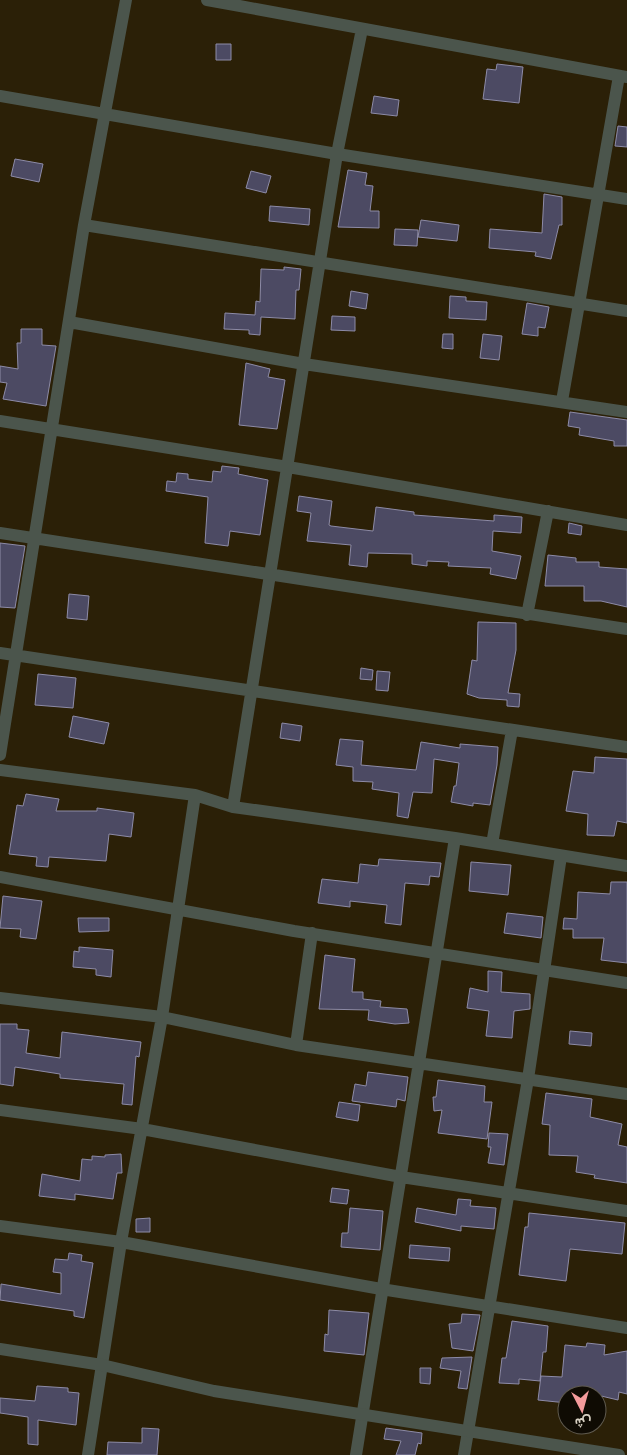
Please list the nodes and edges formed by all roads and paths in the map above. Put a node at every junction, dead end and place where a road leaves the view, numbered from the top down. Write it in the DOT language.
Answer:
graph roads {
  1 [pos="126,0"];
  2 [pos="207,0"];
  3 [pos="266,5"];
  4 [pos="362,29"];
  5 [pos="623,76"];
  6 [pos="0,96"];
  7 [pos="105,114"];
  8 [pos="337,154"];
  9 [pos="600,194"];
  10 [pos="627,199"];
  11 [pos="84,225"];
  12 [pos="320,262"];
  13 [pos="580,304"];
  14 [pos="627,311"];
  15 [pos="68,322"];
  16 [pos="304,364"];
  17 [pos="562,401"];
  18 [pos="627,412"];
  19 [pos="0,421"];
  20 [pos="51,430"];
  21 [pos="288,467"];
  22 [pos="548,512"];
  23 [pos="627,525"];
  24 [pos="0,533"];
  25 [pos="34,538"];
  26 [pos="270,576"];
  27 [pos="527,615"];
  28 [pos="627,629"];
  29 [pos="0,653"];
  30 [pos="16,655"];
  31 [pos="252,691"];
  32 [pos="512,730"];
  33 [pos="627,747"];
  34 [pos="0,755"];
  35 [pos="0,770"];
  36 [pos="195,795"];
  37 [pos="233,806"];
  38 [pos="455,838"];
  39 [pos="492,844"];
  40 [pos="561,856"];
  41 [pos="627,866"];
  42 [pos="0,877"];
  43 [pos="178,908"];
  44 [pos="312,933"];
  45 [pos="436,952"];
  46 [pos="544,970"];
  47 [pos="627,982"];
  48 [pos="0,998"];
  49 [pos="162,1017"];
  50 [pos="296,1045"];
  51 [pos="419,1064"];
  52 [pos="528,1079"];
  53 [pos="627,1094"];
  54 [pos="0,1110"];
  55 [pos="142,1128"];
  56 [pos="401,1177"];
  57 [pos="508,1192"];
  58 [pos="627,1210"];
  59 [pos="0,1226"];
  60 [pos="121,1242"];
  61 [pos="381,1289"];
  62 [pos="489,1305"];
  63 [pos="626,1324"];
  64 [pos="0,1349"];
  65 [pos="102,1365"];
  66 [pos="362,1414"];
  67 [pos="468,1431"];
  68 [pos="88,1455"];
  69 [pos="356,1455"];
  70 [pos="464,1455"];
  71 [pos="619,1455"];
  1 -- 7 [label="street"];
  2 -- 3 [label="street"];
  3 -- 4 [label="street"];
  4 -- 5 [label="street"];
  4 -- 8 [label="street"];
  5 -- 9 [label="street"];
  6 -- 7 [label="street"];
  7 -- 8 [label="street"];
  7 -- 11 [label="street"];
  8 -- 9 [label="street"];
  8 -- 12 [label="street"];
  9 -- 10 [label="street"];
  9 -- 13 [label="street"];
  11 -- 12 [label="street"];
  11 -- 15 [label="street"];
  12 -- 13 [label="street"];
  12 -- 16 [label="street"];
  13 -- 14 [label="street"];
  13 -- 17 [label="street"];
  15 -- 16 [label="street"];
  15 -- 20 [label="street"];
  16 -- 17 [label="street"];
  16 -- 21 [label="street"];
  17 -- 18 [label="street"];
  19 -- 20 [label="street"];
  20 -- 21 [label="street"];
  20 -- 25 [label="street"];
  21 -- 22 [label="street"];
  21 -- 26 [label="street"];
  22 -- 23 [label="street"];
  22 -- 27 [label="street"];
  24 -- 25 [label="street"];
  25 -- 26 [label="street"];
  25 -- 30 [label="street"];
  26 -- 27 [label="street"];
  26 -- 31 [label="street"];
  27 -- 28 [label="street"];
  29 -- 30 [label="street"];
  30 -- 31 [label="street"];
  30 -- 34 [label="street"];
  31 -- 32 [label="street"];
  31 -- 37 [label="street"];
  32 -- 33 [label="street"];
  32 -- 39 [label="street"];
  35 -- 36 [label="street"];
  36 -- 37 [label="street"];
  36 -- 43 [label="street"];
  37 -- 38 [label="street"];
  38 -- 39 [label="street"];
  38 -- 45 [label="street"];
  39 -- 40 [label="street"];
  40 -- 41 [label="street"];
  40 -- 46 [label="street"];
  42 -- 43 [label="street"];
  43 -- 44 [label="street"];
  43 -- 49 [label="street"];
  44 -- 45 [label="street"];
  44 -- 50 [label="street"];
  45 -- 46 [label="street"];
  45 -- 51 [label="street"];
  46 -- 47 [label="street"];
  46 -- 52 [label="street"];
  48 -- 49 [label="street"];
  49 -- 50 [label="street"];
  49 -- 55 [label="street"];
  50 -- 51 [label="street"];
  51 -- 52 [label="street"];
  51 -- 56 [label="street"];
  52 -- 53 [label="street"];
  52 -- 57 [label="street"];
  54 -- 55 [label="street"];
  55 -- 56 [label="street"];
  55 -- 60 [label="street"];
  56 -- 57 [label="street"];
  56 -- 61 [label="street"];
  57 -- 58 [label="street"];
  57 -- 62 [label="street"];
  59 -- 60 [label="street"];
  60 -- 61 [label="street"];
  60 -- 65 [label="street"];
  61 -- 62 [label="street"];
  61 -- 66 [label="street"];
  62 -- 63 [label="street"];
  62 -- 67 [label="street"];
  64 -- 65 [label="street"];
  65 -- 66 [label="street"];
  65 -- 68 [label="street"];
  66 -- 67 [label="street"];
  66 -- 69 [label="street"];
  67 -- 70 [label="street"];
  67 -- 71 [label="street"];
}
